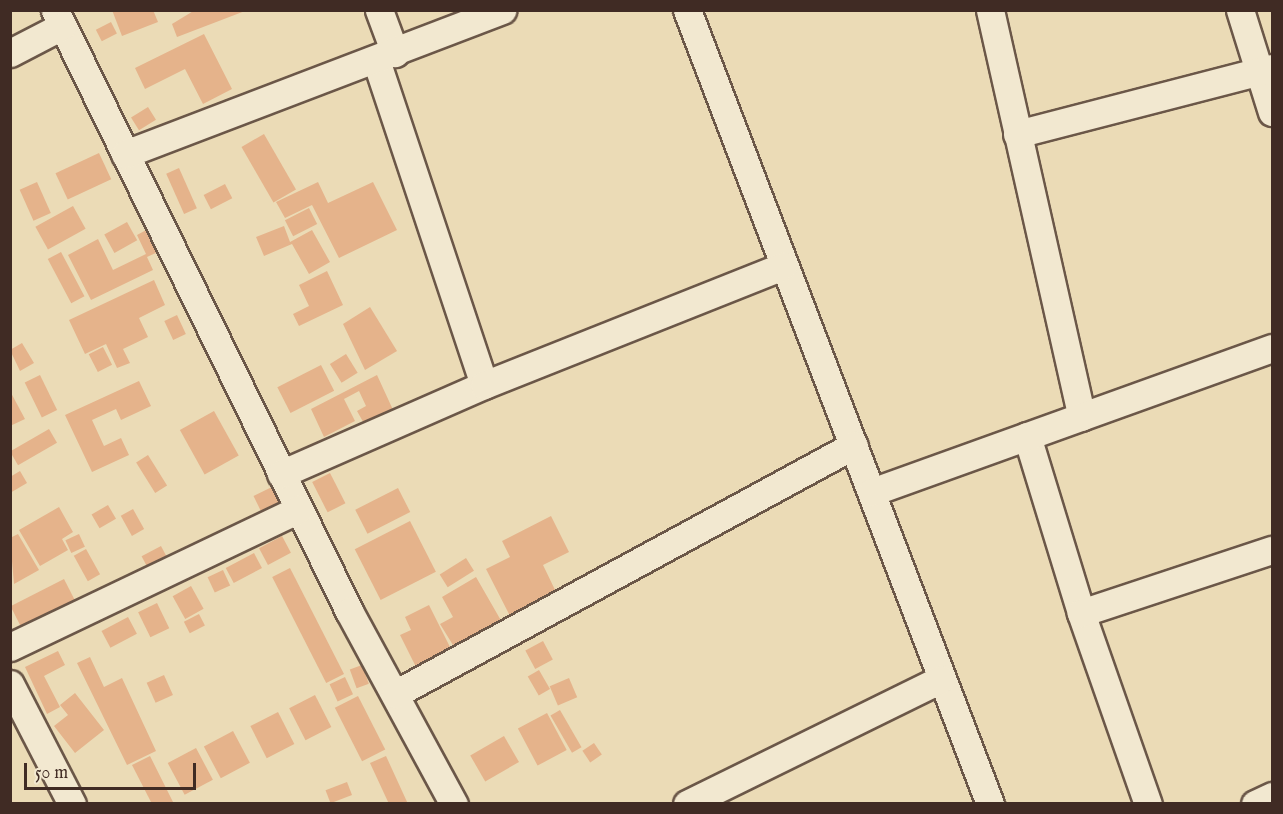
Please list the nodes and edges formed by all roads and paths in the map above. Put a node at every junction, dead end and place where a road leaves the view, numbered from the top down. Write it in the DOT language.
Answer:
graph roads {
  1 [pos="379,10"];
  2 [pos="502,10"];
  3 [pos="687,10"];
  4 [pos="990,10"];
  5 [pos="1240,10"];
  6 [pos="59,18"];
  7 [pos="10,53"];
  8 [pos="386,56"];
  9 [pos="1266,70"];
  10 [pos="1272,112"];
  11 [pos="1017,134"];
  12 [pos="125,154"];
  13 [pos="783,266"];
  14 [pos="1272,348"];
  15 [pos="483,385"];
  16 [pos="1082,417"];
  17 [pos="1028,436"];
  18 [pos="854,445"];
  19 [pos="281,474"];
  20 [pos="872,492"];
  21 [pos="299,509"];
  22 [pos="1272,550"];
  23 [pos="1081,613"];
  24 [pos="10,647"];
  25 [pos="942,679"];
  26 [pos="10,684"];
  27 [pos="395,694"];
  28 [pos="1272,796"];
  29 [pos="72,804"];
  30 [pos="454,804"];
  31 [pos="687,804"];
  32 [pos="990,804"];
  33 [pos="1148,804"];
  34 [pos="1255,804"];
  1 -- 8 [label="street"];
  2 -- 8 [label="street"];
  3 -- 13 [label="street"];
  4 -- 11 [label="street"];
  5 -- 9 [label="street"];
  6 -- 7 [label="street"];
  6 -- 12 [label="street"];
  8 -- 12 [label="street"];
  8 -- 15 [label="street"];
  9 -- 10 [label="street"];
  9 -- 11 [label="street"];
  11 -- 16 [label="street"];
  12 -- 19 [label="street"];
  13 -- 15 [label="street"];
  13 -- 18 [label="street"];
  14 -- 16 [label="street"];
  15 -- 19 [label="street"];
  16 -- 17 [label="street"];
  17 -- 20 [label="street"];
  17 -- 23 [label="street"];
  18 -- 20 [label="street"];
  18 -- 27 [label="street"];
  19 -- 21 [label="street"];
  20 -- 25 [label="street"];
  21 -- 24 [label="street"];
  21 -- 27 [label="street"];
  22 -- 23 [label="street"];
  23 -- 33 [label="street"];
  25 -- 31 [label="street"];
  25 -- 32 [label="street"];
  26 -- 29 [label="street"];
  27 -- 30 [label="street"];
  28 -- 34 [label="street"];
}
